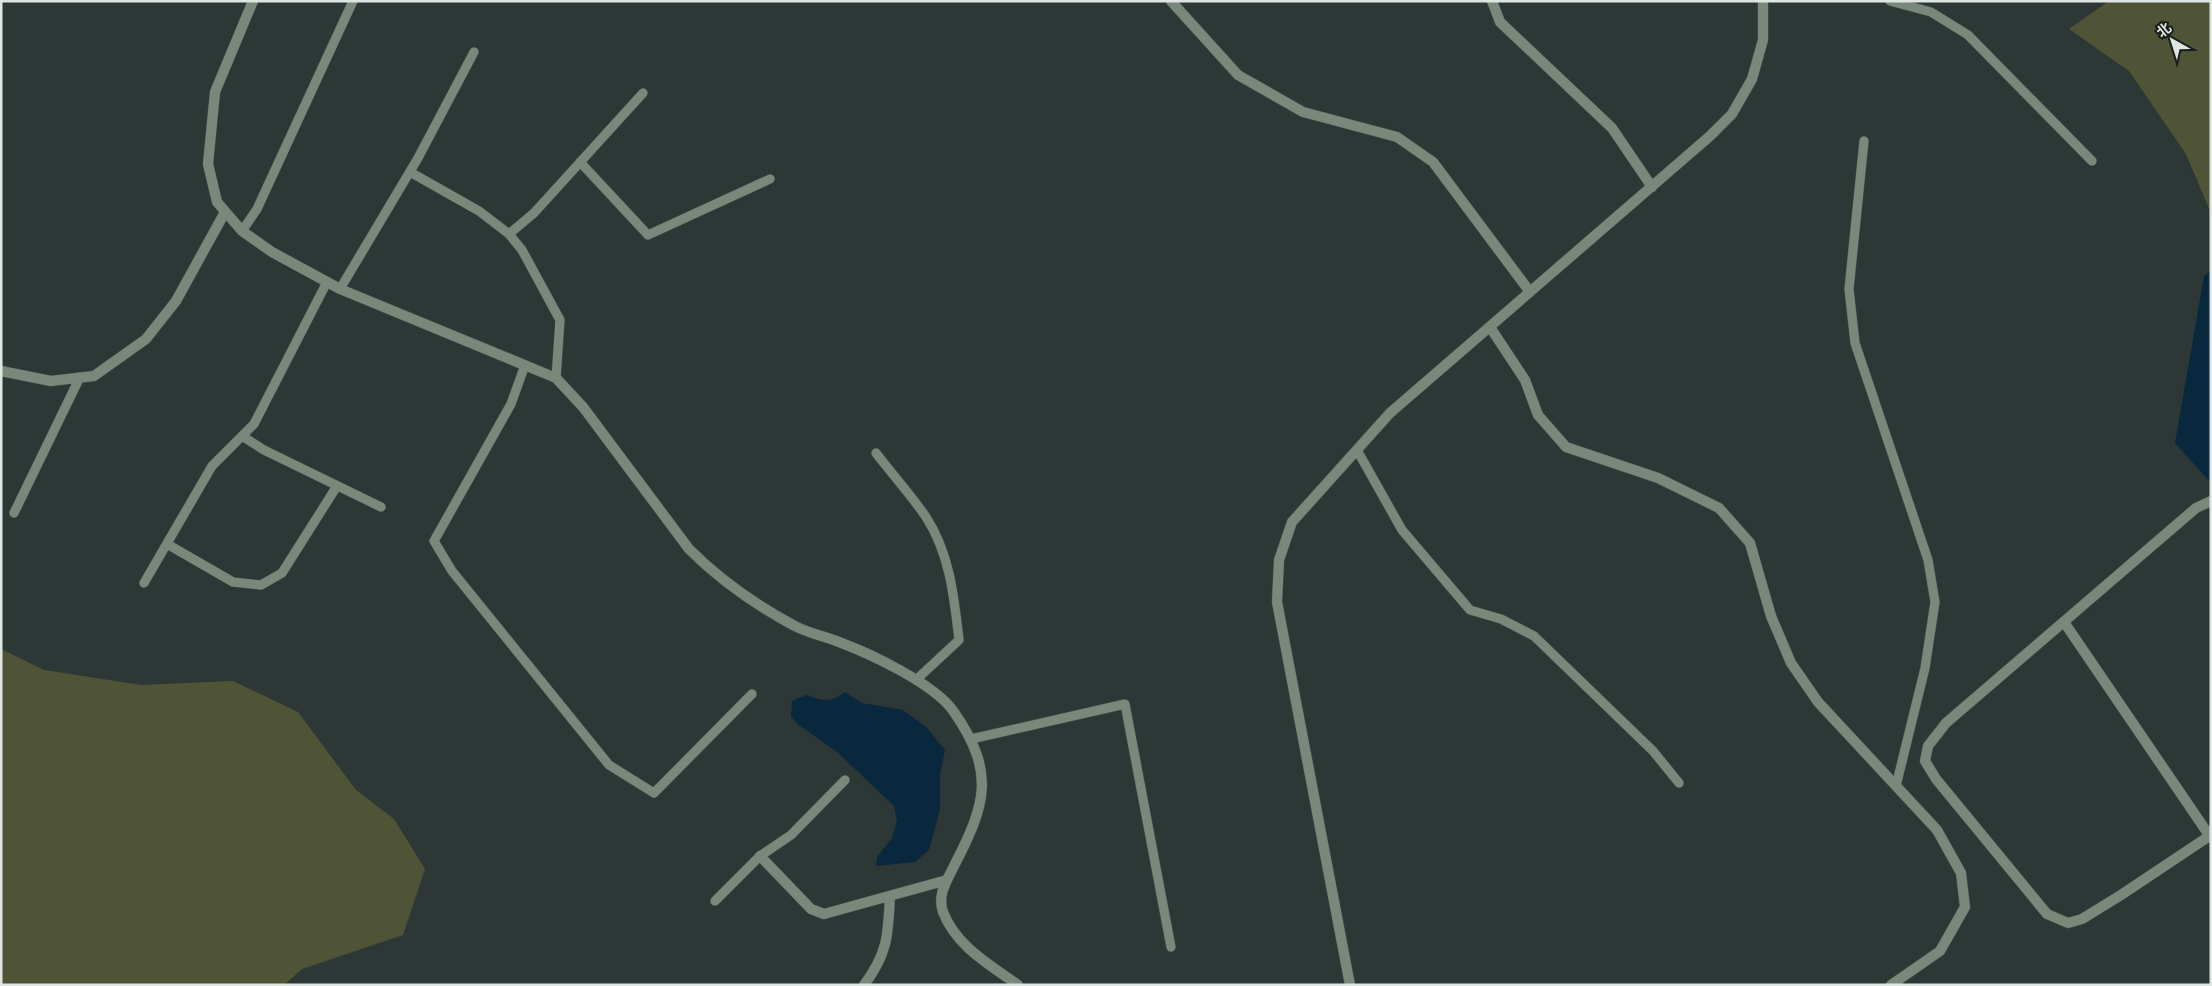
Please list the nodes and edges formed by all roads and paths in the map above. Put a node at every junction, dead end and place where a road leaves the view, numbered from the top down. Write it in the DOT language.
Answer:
graph roads {
  1 [pos="253,1"];
  2 [pos="353,1"];
  3 [pos="1171,1"];
  4 [pos="1492,1"];
  5 [pos="1763,1"];
  6 [pos="1890,1"];
  7 [pos="474,52"];
  8 [pos="643,93"];
  9 [pos="1864,141"];
  10 [pos="2092,161"];
  11 [pos="580,162"];
  12 [pos="410,172"];
  13 [pos="770,180"];
  14 [pos="1652,187"];
  15 [pos="226,212"];
  16 [pos="242,231"];
  17 [pos="509,234"];
  18 [pos="327,282"];
  19 [pos="340,289"];
  20 [pos="1530,292"];
  21 [pos="1490,327"];
  22 [pos="525,364"];
  23 [pos="1,371"];
  24 [pos="80,377"];
  25 [pos="556,378"];
  26 [pos="242,436"];
  27 [pos="1357,450"];
  28 [pos="876,453"];
  29 [pos="337,486"];
  30 [pos="2211,501"];
  31 [pos="381,507"];
  32 [pos="14,513"];
  33 [pos="167,544"];
  34 [pos="144,583"];
  35 [pos="2064,622"];
  36 [pos="918,679"];
  37 [pos="752,694"];
  38 [pos="971,739"];
  39 [pos="845,780"];
  40 [pos="1679,783"];
  41 [pos="1896,786"];
  42 [pos="2210,836"];
  43 [pos="760,856"];
  44 [pos="947,880"];
  45 [pos="890,896"];
  46 [pos="715,901"];
  47 [pos="1171,947"];
  48 [pos="864,985"];
  49 [pos="1018,985"];
  50 [pos="1350,985"];
  51 [pos="1891,985"];
  1 -- 15 [label="street"];
  2 -- 16 [label="lane"];
  3 -- 20 [label="street"];
  4 -- 14 [label="street"];
  5 -- 14 [label="street"];
  6 -- 10 [label="lane"];
  7 -- 12 [label="lane"];
  8 -- 11 [label="lane"];
  9 -- 41 [label="lane"];
  11 -- 13 [label="lane"];
  11 -- 17 [label="lane"];
  12 -- 17 [label="lane"];
  12 -- 19 [label="lane"];
  14 -- 20 [label="street"];
  15 -- 16 [label="street"];
  15 -- 24 [label="street"];
  16 -- 18 [label="street"];
  17 -- 25 [label="lane"];
  18 -- 19 [label="street"];
  18 -- 26 [label="lane"];
  19 -- 22 [label="street"];
  20 -- 21 [label="street"];
  21 -- 27 [label="street"];
  21 -- 41 [label="street"];
  22 -- 25 [label="street"];
  22 -- 37 [label="lane"];
  23 -- 24 [label="street"];
  24 -- 32 [label="lane"];
  25 -- 36 [label="street"];
  26 -- 29 [label="lane"];
  26 -- 33 [label="lane"];
  27 -- 40 [label="lane"];
  27 -- 50 [label="street"];
  28 -- 36 [label="lane"];
  29 -- 31 [label="lane"];
  29 -- 33 [label="lane"];
  30 -- 35 [label="street"];
  33 -- 34 [label="lane"];
  35 -- 42 [label="street"];
  35 -- 42 [label="street"];
  36 -- 38 [label="street"];
  38 -- 44 [label="street"];
  38 -- 47 [label="lane"];
  39 -- 43 [label="lane"];
  41 -- 51 [label="street"];
  43 -- 45 [label="street"];
  43 -- 46 [label="lane"];
  44 -- 45 [label="street"];
  44 -- 49 [label="street"];
  45 -- 48 [label="street"];
}
